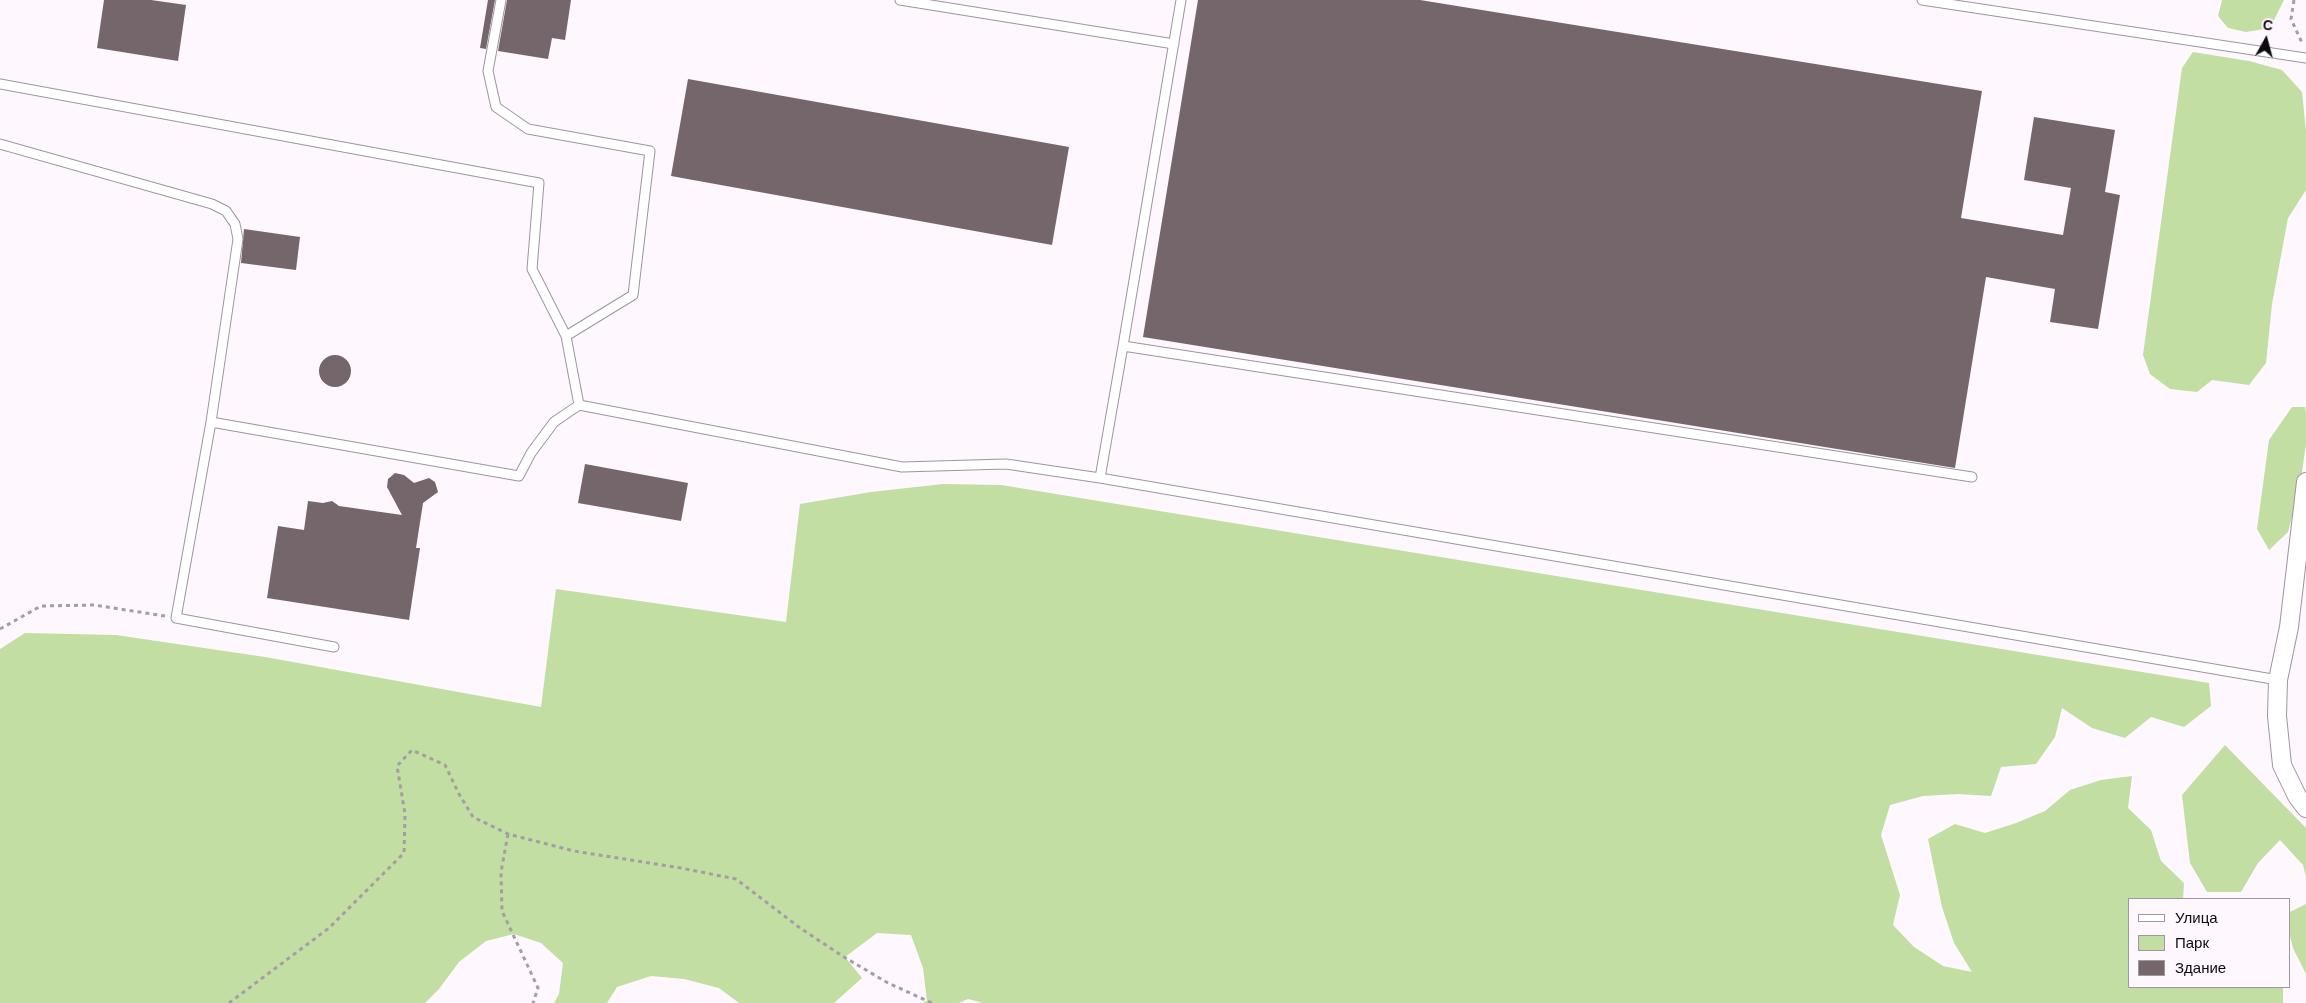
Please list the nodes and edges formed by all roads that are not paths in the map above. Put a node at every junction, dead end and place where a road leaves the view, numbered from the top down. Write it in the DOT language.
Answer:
graph roads {
  1 [pos="501,0"];
  2 [pos="900,0"];
  3 [pos="1181,0"];
  4 [pos="1922,0"];
  5 [pos="1174,44"];
  6 [pos="2306,58"];
  7 [pos="0,84"];
  8 [pos="0,144"];
  9 [pos="566,336"];
  10 [pos="1122,346"];
  11 [pos="578,405"];
  12 [pos="211,422"];
  13 [pos="1972,476"];
  14 [pos="1100,478"];
  15 [pos="2306,482"];
  16 [pos="334,647"];
  17 [pos="2278,680"];
  18 [pos="2306,808"];
  1 -- 9 [label="lane"];
  2 -- 5 [label="lane"];
  3 -- 5 [label="lane"];
  4 -- 6 [label="lane"];
  5 -- 10 [label="lane"];
  7 -- 9 [label="lane"];
  8 -- 12 [label="lane"];
  9 -- 11 [label="lane"];
  10 -- 13 [label="lane"];
  10 -- 14 [label="lane"];
  11 -- 12 [label="lane"];
  11 -- 14 [label="lane"];
  12 -- 16 [label="lane"];
  14 -- 17 [label="lane"];
  15 -- 17 [label="street"];
  17 -- 18 [label="street"];
}
